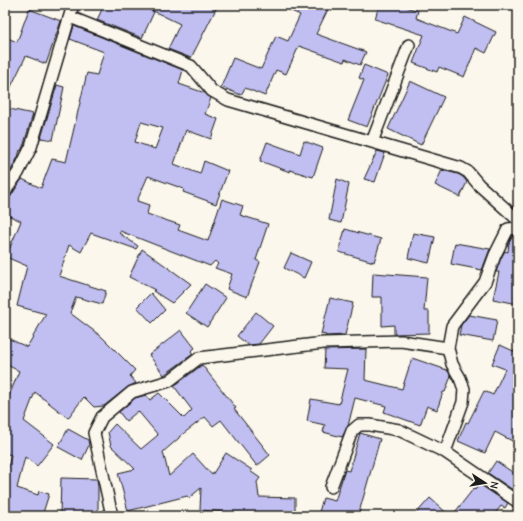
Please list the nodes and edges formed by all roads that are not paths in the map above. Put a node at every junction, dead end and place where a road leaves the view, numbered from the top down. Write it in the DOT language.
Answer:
graph roads {
  1 [pos="73,5"];
  2 [pos="70,17"];
  3 [pos="409,45"];
  4 [pos="372,142"];
  5 [pos="5,193"];
  6 [pos="518,220"];
  7 [pos="518,228"];
  8 [pos="448,348"];
  9 [pos="445,452"];
  10 [pos="331,487"];
  11 [pos="518,502"];
  12 [pos="112,516"];
  1 -- 2 [label="street"];
  2 -- 4 [label="street"];
  2 -- 5 [label="street"];
  3 -- 4 [label="street"];
  4 -- 6 [label="street"];
  7 -- 8 [label="street"];
  8 -- 9 [label="street"];
  8 -- 12 [label="street"];
  9 -- 10 [label="street"];
  9 -- 11 [label="street"];
}
